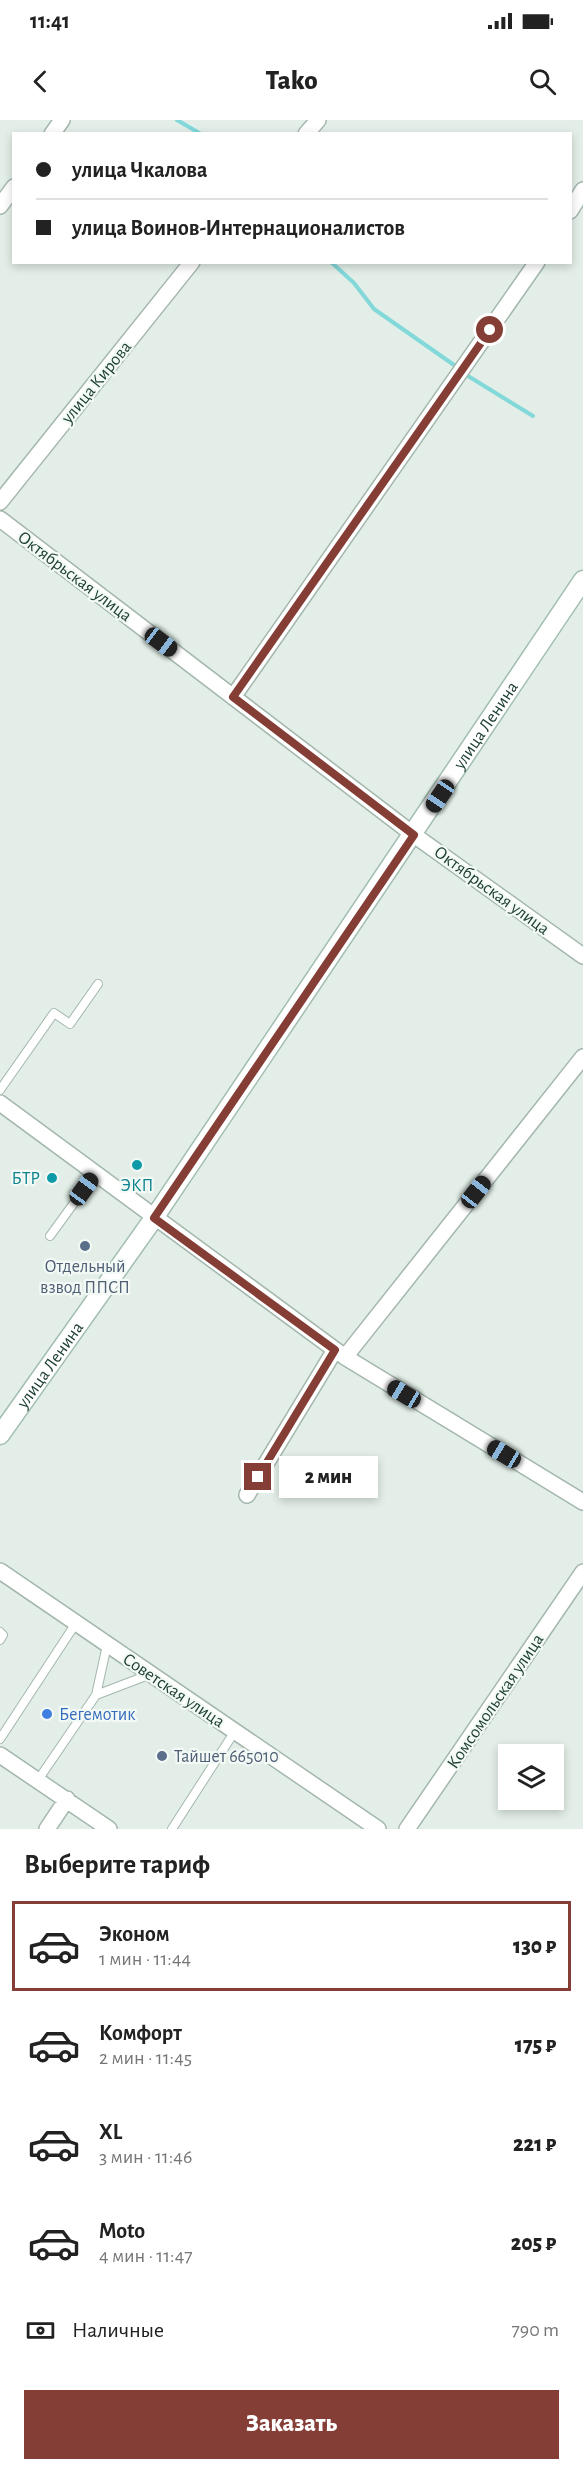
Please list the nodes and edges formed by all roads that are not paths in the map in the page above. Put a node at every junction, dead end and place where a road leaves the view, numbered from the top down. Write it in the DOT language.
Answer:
graph roads {
  1 [pos="12,190"];
  2 [pos="583,190"];
  3 [pos="0,206"];
  4 [pos="572,208"];
  5 [pos="190,264"];
  6 [pos="536,264"];
  7 [pos="0,502"];
  8 [pos="0,519"];
  9 [pos="583,580"];
  10 [pos="233,697"];
  11 [pos="414,835"];
  12 [pos="583,956"];
  13 [pos="98,984"];
  14 [pos="583,1058"];
  15 [pos="0,1090"];
  16 [pos="0,1103"];
  17 [pos="95,1174"];
  18 [pos="154,1218"];
  19 [pos="50,1236"];
  20 [pos="340,1354"];
  21 [pos="0,1435"];
  22 [pos="247,1496"];
  23 [pos="583,1502"];
  24 [pos="583,1572"];
  25 [pos="2,1575"];
  26 [pos="76,1623"];
  27 [pos="0,1632"];
  28 [pos="0,1640"];
  29 [pos="107,1644"];
  30 [pos="152,1674"];
  31 [pos="96,1695"];
  32 [pos="235,1731"];
  33 [pos="0,1739"];
  34 [pos="0,1755"];
  35 [pos="38,1780"];
  36 [pos="67,1799"];
  37 [pos="47,1829"];
  38 [pos="109,1829"];
  39 [pos="172,1829"];
  40 [pos="378,1829"];
  41 [pos="407,1829"];
  1 -- 3 [label="street"];
  2 -- 4 [label="street"];
  5 -- 7 [label="street, улица Кирова"];
  6 -- 10 [label="street"];
  8 -- 10 [label="street, Октябрьская улица"];
  9 -- 11 [label="main road, улица Ленина"];
  10 -- 11 [label="street, Октябрьская улица"];
  11 -- 12 [label="street, Октябрьская улица"];
  11 -- 18 [label="main road, улица Ленина"];
  13 -- 15 [label="lane"];
  14 -- 20 [label="street"];
  16 -- 17 [label="street"];
  17 -- 18 [label="street"];
  17 -- 19 [label="lane"];
  18 -- 20 [label="street"];
  18 -- 21 [label="main road, улица Ленина"];
  20 -- 22 [label="street"];
  20 -- 23 [label="street"];
  24 -- 41 [label="street, Комсомольская улица"];
  25 -- 26 [label="street, Советская улица"];
  26 -- 29 [label="street, Советская улица"];
  26 -- 33 [label="lane"];
  27 -- 28 [label="lane"];
  29 -- 30 [label="street, Советская улица"];
  29 -- 31 [label="lane"];
  30 -- 31 [label="lane"];
  30 -- 32 [label="street, Советская улица"];
  31 -- 35 [label="lane"];
  32 -- 39 [label="lane"];
  32 -- 40 [label="street, Советская улица"];
  34 -- 35 [label="street"];
  35 -- 36 [label="street"];
  36 -- 37 [label="street"];
  36 -- 38 [label="street"];
}
